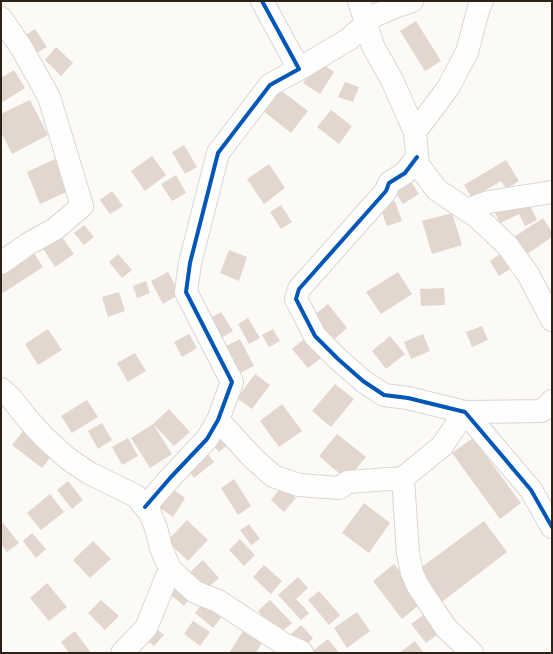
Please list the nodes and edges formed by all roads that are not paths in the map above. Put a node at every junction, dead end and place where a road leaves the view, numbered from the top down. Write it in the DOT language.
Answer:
graph roads {
  1 [pos="262,1"];
  2 [pos="359,1"];
  3 [pos="412,1"];
  4 [pos="482,1"];
  5 [pos="1,18"];
  6 [pos="366,24"];
  7 [pos="299,68"];
  8 [pos="415,132"];
  9 [pos="417,157"];
  10 [pos="552,192"];
  11 [pos="466,210"];
  12 [pos="1,263"];
  13 [pos="552,320"];
  14 [pos="1,389"];
  15 [pos="552,401"];
  16 [pos="465,412"];
  17 [pos="218,420"];
  18 [pos="403,478"];
  19 [pos="145,507"];
  20 [pos="552,527"];
  21 [pos="170,569"];
  22 [pos="122,653"];
  23 [pos="302,653"];
  24 [pos="472,653"];
  1 -- 7 [label="street"];
  2 -- 6 [label="street"];
  3 -- 6 [label="street"];
  4 -- 8 [label="street"];
  5 -- 12 [label="street"];
  6 -- 7 [label="street"];
  6 -- 8 [label="street"];
  7 -- 17 [label="street"];
  8 -- 9 [label="street"];
  9 -- 11 [label="street"];
  9 -- 16 [label="street"];
  10 -- 11 [label="street"];
  11 -- 13 [label="street"];
  14 -- 19 [label="street"];
  15 -- 16 [label="street"];
  16 -- 18 [label="street"];
  16 -- 20 [label="street"];
  17 -- 18 [label="street"];
  17 -- 19 [label="street"];
  18 -- 24 [label="street"];
  19 -- 21 [label="street"];
  21 -- 22 [label="street"];
  21 -- 23 [label="street"];
}
